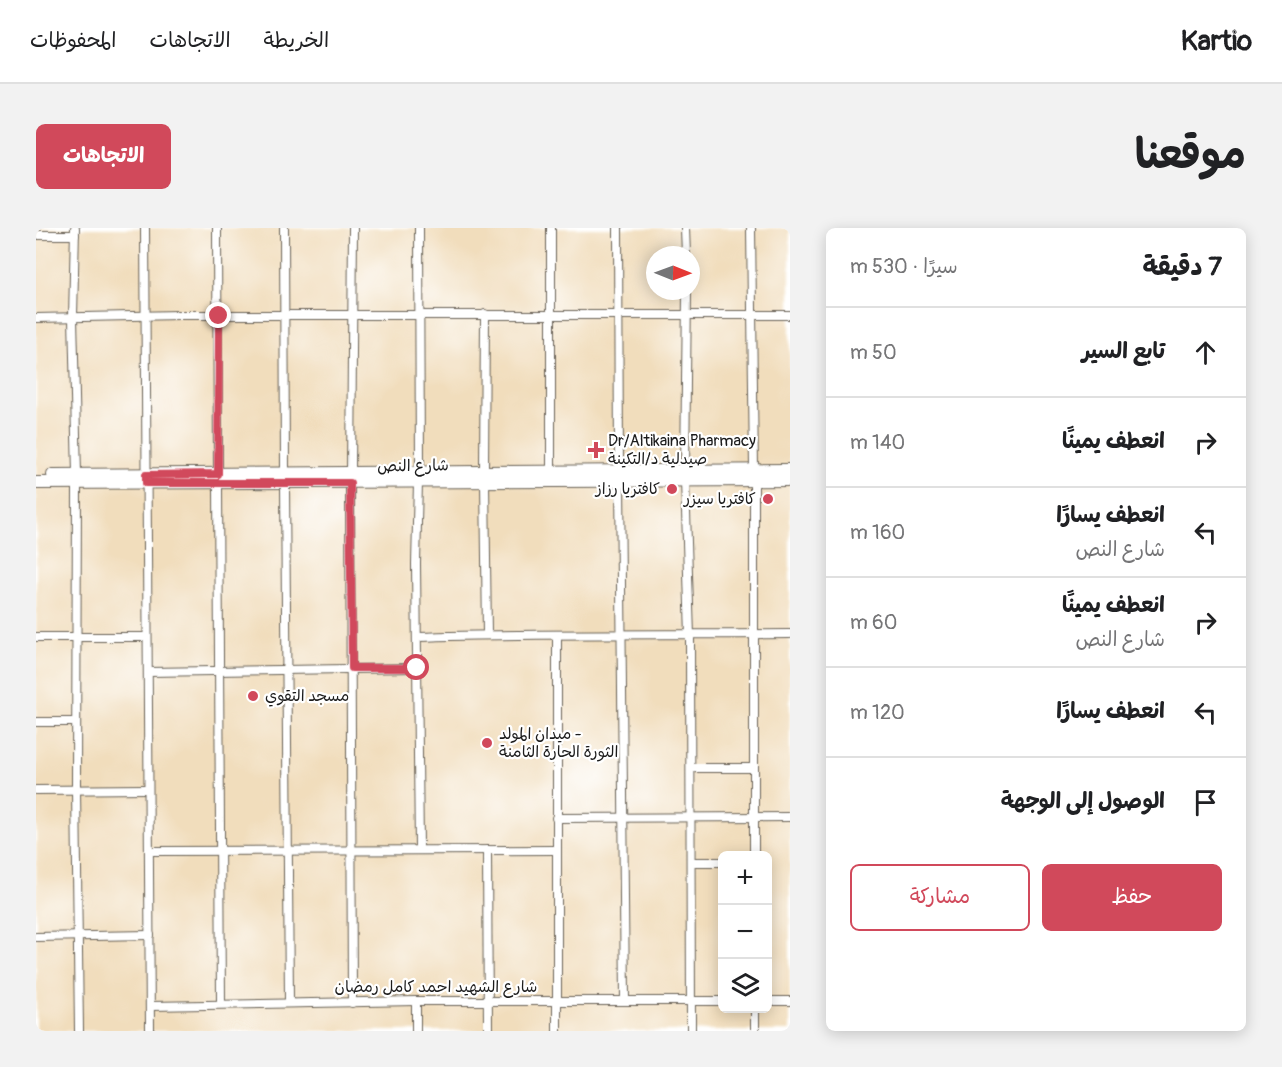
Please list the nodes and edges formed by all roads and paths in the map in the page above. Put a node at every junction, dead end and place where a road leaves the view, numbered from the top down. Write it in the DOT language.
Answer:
graph roads {
  1 [pos="145,228"];
  2 [pos="217,228"];
  3 [pos="284,228"];
  4 [pos="353,228"];
  5 [pos="419,228"];
  6 [pos="551,228"];
  7 [pos="618,228"];
  8 [pos="685,228"];
  9 [pos="750,228"];
  10 [pos="75,232"];
  11 [pos="36,235"];
  12 [pos="686,246"];
  13 [pos="687,300"];
  14 [pos="688,313"];
  15 [pos="485,314"];
  16 [pos="618,314"];
  17 [pos="752,314"];
  18 [pos="284,315"];
  19 [pos="419,315"];
  20 [pos="552,315"];
  21 [pos="790,315"];
  22 [pos="219,316"];
  23 [pos="352,316"];
  24 [pos="145,317"];
  25 [pos="36,318"];
  26 [pos="73,318"];
  27 [pos="790,470"];
  28 [pos="551,472"];
  29 [pos="36,476"];
  30 [pos="620,476"];
  31 [pos="685,476"];
  32 [pos="754,476"];
  33 [pos="419,477"];
  34 [pos="485,477"];
  35 [pos="285,478"];
  36 [pos="350,478"];
  37 [pos="77,479"];
  38 [pos="146,479"];
  39 [pos="218,479"];
  40 [pos="790,480"];
  41 [pos="36,483"];
  42 [pos="623,634"];
  43 [pos="790,634"];
  44 [pos="487,635"];
  45 [pos="557,635"];
  46 [pos="754,635"];
  47 [pos="690,636"];
  48 [pos="36,637"];
  49 [pos="76,637"];
  50 [pos="147,637"];
  51 [pos="418,637"];
  52 [pos="352,668"];
  53 [pos="417,668"];
  54 [pos="219,669"];
  55 [pos="284,670"];
  56 [pos="148,672"];
  57 [pos="36,722"];
  58 [pos="76,722"];
  59 [pos="691,768"];
  60 [pos="753,768"];
  61 [pos="76,788"];
  62 [pos="148,789"];
  63 [pos="36,790"];
  64 [pos="623,817"];
  65 [pos="790,817"];
  66 [pos="556,818"];
  67 [pos="690,818"];
  68 [pos="753,818"];
  69 [pos="419,849"];
  70 [pos="352,850"];
  71 [pos="487,850"];
  72 [pos="556,850"];
  73 [pos="149,851"];
  74 [pos="221,851"];
  75 [pos="286,851"];
  76 [pos="754,851"];
  77 [pos="692,862"];
  78 [pos="718,862"];
  79 [pos="150,935"];
  80 [pos="78,936"];
  81 [pos="36,937"];
  82 [pos="416,1001"];
  83 [pos="488,1001"];
  84 [pos="557,1001"];
  85 [pos="625,1001"];
  86 [pos="718,1001"];
  87 [pos="772,1001"];
  88 [pos="790,1001"];
  89 [pos="691,1002"];
  90 [pos="352,1003"];
  91 [pos="289,1004"];
  92 [pos="221,1005"];
  93 [pos="150,1006"];
  94 [pos="755,1013"];
  95 [pos="79,1031"];
  96 [pos="150,1031"];
  97 [pos="416,1031"];
  98 [pos="489,1031"];
  99 [pos="557,1031"];
  100 [pos="692,1031"];
  101 [pos="755,1031"];
  1 -- 24 [label="street"];
  2 -- 22 [label="street"];
  3 -- 18 [label="street"];
  4 -- 23 [label="street"];
  5 -- 19 [label="street"];
  6 -- 20 [label="street"];
  7 -- 16 [label="street"];
  8 -- 12 [label="street"];
  9 -- 17 [label="street"];
  10 -- 11 [label="street"];
  10 -- 26 [label="street"];
  13 -- 14 [label="street"];
  14 -- 16 [label="street"];
  14 -- 17 [label="street"];
  14 -- 31 [label="street"];
  15 -- 19 [label="street"];
  15 -- 20 [label="street"];
  15 -- 34 [label="street"];
  16 -- 20 [label="street"];
  16 -- 30 [label="street"];
  17 -- 21 [label="street"];
  17 -- 32 [label="street"];
  18 -- 22 [label="street"];
  18 -- 23 [label="street"];
  18 -- 35 [label="street"];
  19 -- 23 [label="street"];
  19 -- 33 [label="street"];
  20 -- 28 [label="street"];
  22 -- 24 [label="street"];
  22 -- 39 [label="street"];
  23 -- 36 [label="street"];
  24 -- 26 [label="street"];
  24 -- 38 [label="street"];
  25 -- 26 [label="street"];
  26 -- 37 [label="street"];
  27 -- 32 [label="main road, شارع النص"];
  28 -- 30 [label="main road, شارع النص"];
  28 -- 34 [label="main road, شارع النص"];
  29 -- 37 [label="main road, شارع النص"];
  30 -- 31 [label="main road, شارع النص"];
  30 -- 34 [label="main road, شارع النص"];
  30 -- 42 [label="street"];
  31 -- 32 [label="main road, شارع النص"];
  31 -- 47 [label="street"];
  32 -- 40 [label="main road, شارع النص"];
  32 -- 46 [label="street"];
  33 -- 34 [label="main road, شارع النص"];
  33 -- 36 [label="main road, شارع النص"];
  33 -- 51 [label="street"];
  34 -- 44 [label="street"];
  35 -- 36 [label="main road, شارع النص"];
  35 -- 39 [label="main road, شارع النص"];
  35 -- 55 [label="street"];
  36 -- 52 [label="street"];
  37 -- 38 [label="main road, شارع النص"];
  37 -- 41 [label="main road, شارع النص"];
  37 -- 49 [label="street"];
  38 -- 39 [label="main road, شارع النص"];
  38 -- 50 [label="street"];
  39 -- 54 [label="street"];
  42 -- 45 [label="street"];
  42 -- 47 [label="street"];
  42 -- 64 [label="street"];
  43 -- 46 [label="street"];
  44 -- 45 [label="street"];
  44 -- 51 [label="street"];
  45 -- 66 [label="street"];
  46 -- 47 [label="street"];
  46 -- 60 [label="street"];
  47 -- 59 [label="street"];
  48 -- 49 [label="street"];
  49 -- 50 [label="street"];
  49 -- 58 [label="street"];
  50 -- 56 [label="street"];
  51 -- 53 [label="street"];
  52 -- 53 [label="street"];
  52 -- 55 [label="street"];
  52 -- 70 [label="street"];
  53 -- 69 [label="street"];
  54 -- 55 [label="street"];
  54 -- 56 [label="street"];
  54 -- 74 [label="street"];
  55 -- 75 [label="street"];
  56 -- 62 [label="street"];
  57 -- 58 [label="street"];
  58 -- 61 [label="street"];
  59 -- 60 [label="street"];
  59 -- 67 [label="street"];
  60 -- 68 [label="street"];
  61 -- 62 [label="street"];
  61 -- 63 [label="street"];
  61 -- 80 [label="street"];
  62 -- 73 [label="street"];
  64 -- 66 [label="street"];
  64 -- 67 [label="street"];
  64 -- 85 [label="street"];
  65 -- 68 [label="street"];
  66 -- 72 [label="street"];
  67 -- 68 [label="street"];
  67 -- 77 [label="street"];
  68 -- 76 [label="street"];
  69 -- 70 [label="street"];
  69 -- 71 [label="street"];
  70 -- 75 [label="street"];
  70 -- 90 [label="street"];
  71 -- 72 [label="street"];
  71 -- 83 [label="street"];
  72 -- 84 [label="street"];
  73 -- 74 [label="street"];
  73 -- 79 [label="street"];
  74 -- 75 [label="street"];
  74 -- 92 [label="street"];
  75 -- 91 [label="street"];
  77 -- 78 [label="street"];
  77 -- 89 [label="street"];
  79 -- 80 [label="street"];
  79 -- 93 [label="street"];
  80 -- 81 [label="street"];
  80 -- 95 [label="street"];
  82 -- 83 [label="street, شارع الشهيد احمد كامل رمضان"];
  82 -- 90 [label="street, شارع الشهيد احمد كامل رمضان"];
  82 -- 97 [label="street"];
  83 -- 84 [label="street, شارع الشهيد احمد كامل رمضان"];
  83 -- 98 [label="street"];
  84 -- 85 [label="street, شارع الشهيد احمد كامل رمضان"];
  84 -- 99 [label="street"];
  85 -- 89 [label="street, شارع الشهيد احمد كامل رمضان"];
  86 -- 89 [label="street, شارع الشهيد احمد كامل رمضان"];
  87 -- 88 [label="street"];
  89 -- 100 [label="street"];
  90 -- 91 [label="street, شارع الشهيد احمد كامل رمضان"];
  91 -- 92 [label="street, شارع الشهيد احمد كامل رمضان"];
  92 -- 93 [label="street, شارع الشهيد احمد كامل رمضان"];
  93 -- 96 [label="street"];
  94 -- 101 [label="street"];
}
